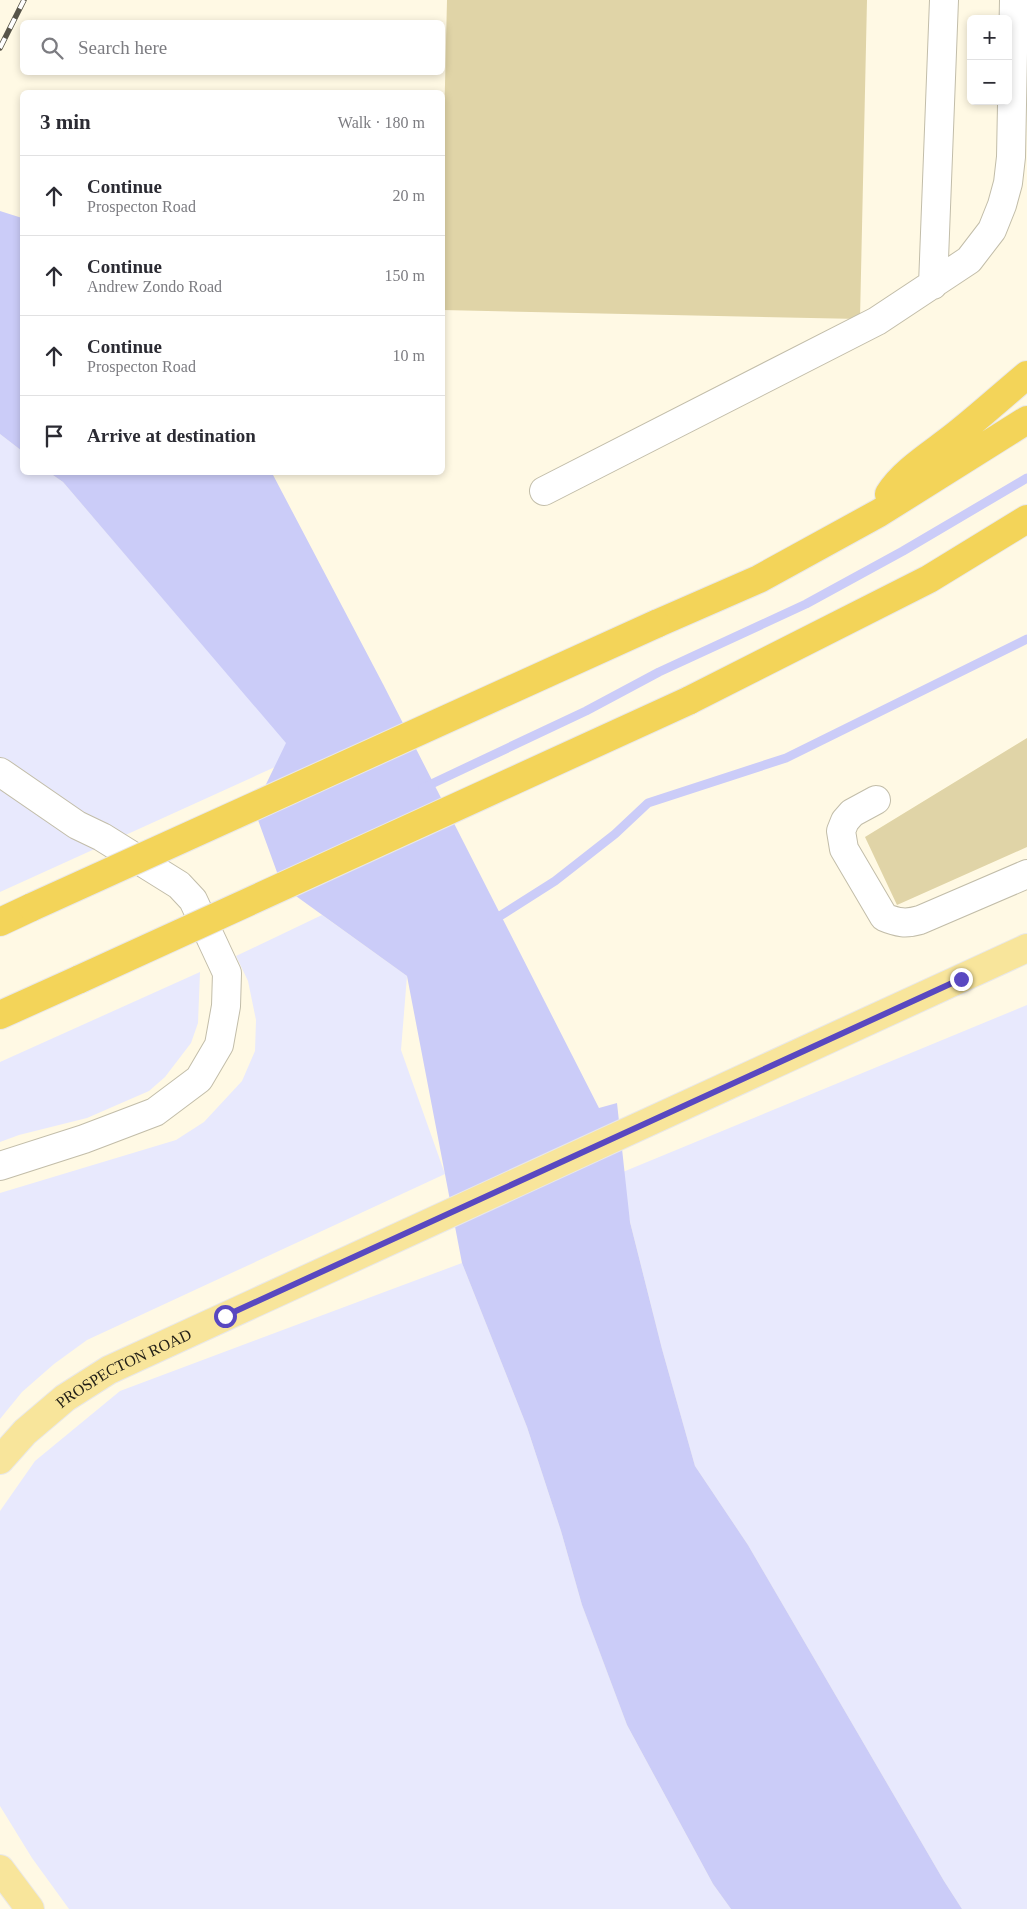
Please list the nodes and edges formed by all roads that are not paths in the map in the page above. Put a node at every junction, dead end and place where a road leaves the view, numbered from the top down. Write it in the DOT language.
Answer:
graph roads {
  1 [pos="944,0"];
  2 [pos="1014,0"];
  3 [pos="933,285"];
  4 [pos="1027,375"];
  5 [pos="1027,420"];
  6 [pos="544,491"];
  7 [pos="879,513"];
  8 [pos="1027,519"];
  9 [pos="0,772"];
  10 [pos="876,800"];
  11 [pos="1027,874"];
  12 [pos="0,922"];
  13 [pos="1027,948"];
  14 [pos="0,1015"];
  15 [pos="0,1166"];
  16 [pos="0,1460"];
  17 [pos="0,1869"];
  18 [pos="30,1909"];
  1 -- 3 [label="lane"];
  2 -- 3 [label="lane"];
  3 -- 6 [label="lane"];
  4 -- 7 [label="highway"];
  5 -- 7 [label="highway"];
  7 -- 12 [label="highway, bridge"];
  8 -- 14 [label="highway, bridge"];
  9 -- 15 [label="lane"];
  10 -- 11 [label="lane"];
  13 -- 16 [label="main road, PROSPECTON ROAD"];
  17 -- 18 [label="main road"];
}
